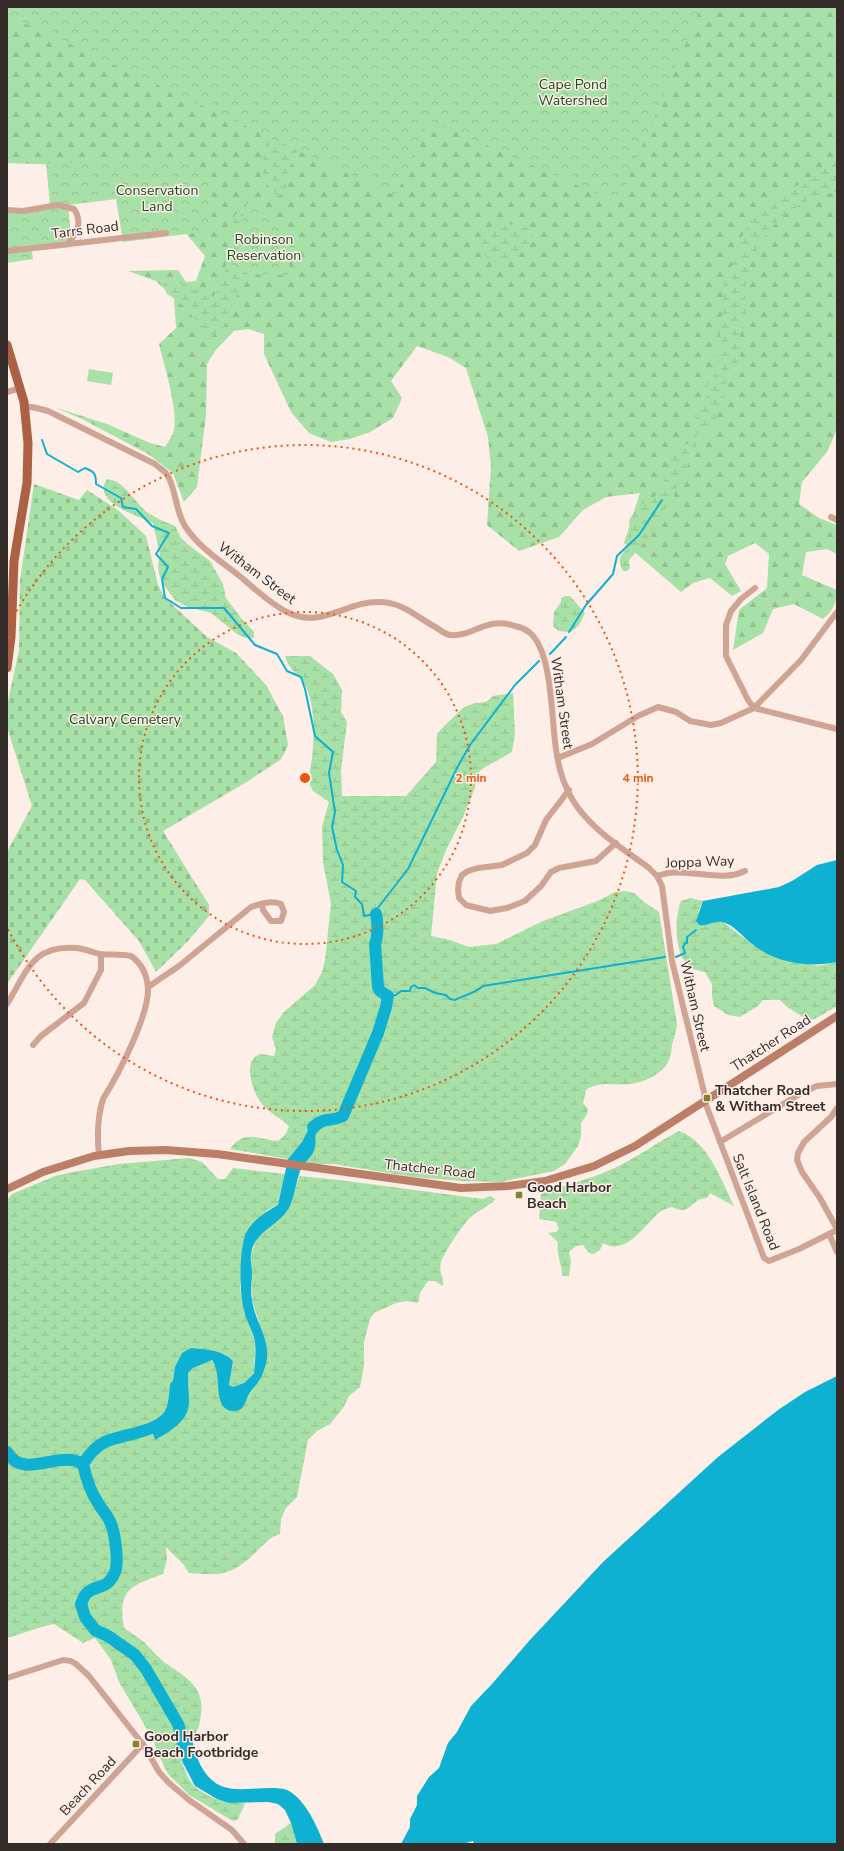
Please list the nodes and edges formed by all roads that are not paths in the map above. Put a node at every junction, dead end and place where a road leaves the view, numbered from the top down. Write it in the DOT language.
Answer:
graph roads {
  1 [pos="7,210"];
  2 [pos="166,233"];
  3 [pos="69,243"];
  4 [pos="7,251"];
  5 [pos="7,345"];
  6 [pos="21,388"];
  7 [pos="7,392"];
  8 [pos="25,407"];
  9 [pos="755,588"];
  10 [pos="837,612"];
  11 [pos="7,668"];
  12 [pos="754,708"];
  13 [pos="837,730"];
  14 [pos="558,758"];
  15 [pos="569,790"];
  16 [pos="616,844"];
  17 [pos="745,871"];
  18 [pos="657,876"];
  19 [pos="262,904"];
  20 [pos="102,954"];
  21 [pos="148,987"];
  22 [pos="7,1004"];
  23 [pos="837,1016"];
  24 [pos="33,1044"];
  25 [pos="837,1084"];
  26 [pos="705,1102"];
  27 [pos="837,1108"];
  28 [pos="720,1142"];
  29 [pos="99,1155"];
  30 [pos="7,1189"];
  31 [pos="837,1229"];
  32 [pos="829,1234"];
  33 [pos="837,1252"];
  34 [pos="7,1678"];
  35 [pos="143,1744"];
  36 [pos="240,1843"];
  37 [pos="50,1844"];
  1 -- 3 [label="street"];
  2 -- 3 [label="street, Tarrs Road"];
  3 -- 4 [label="street, Tarrs Road"];
  5 -- 6 [label="main road"];
  6 -- 7 [label="street"];
  6 -- 8 [label="main road"];
  8 -- 11 [label="main road"];
  8 -- 14 [label="street, Witham Street"];
  9 -- 12 [label="street"];
  10 -- 12 [label="street"];
  12 -- 13 [label="street"];
  12 -- 14 [label="street"];
  14 -- 15 [label="street, Witham Street"];
  15 -- 16 [label="street, Witham Street"];
  15 -- 16 [label="street"];
  16 -- 18 [label="street, Witham Street"];
  17 -- 18 [label="street, Joppa Way"];
  18 -- 26 [label="street, Witham Street"];
  19 -- 21 [label="street"];
  20 -- 21 [label="street"];
  20 -- 22 [label="street"];
  20 -- 24 [label="street"];
  21 -- 29 [label="street"];
  23 -- 26 [label="main road, Thatcher Road"];
  25 -- 28 [label="street"];
  26 -- 28 [label="street, Salt Island Road"];
  26 -- 29 [label="main road, Thatcher Road"];
  27 -- 31 [label="street"];
  28 -- 32 [label="street, Salt Island Road"];
  29 -- 30 [label="main road, Thatcher Road"];
  31 -- 32 [label="street, Salt Island Road"];
  32 -- 33 [label="street"];
  34 -- 35 [label="street"];
  35 -- 36 [label="street"];
  35 -- 37 [label="street, Beach Road"];
}
